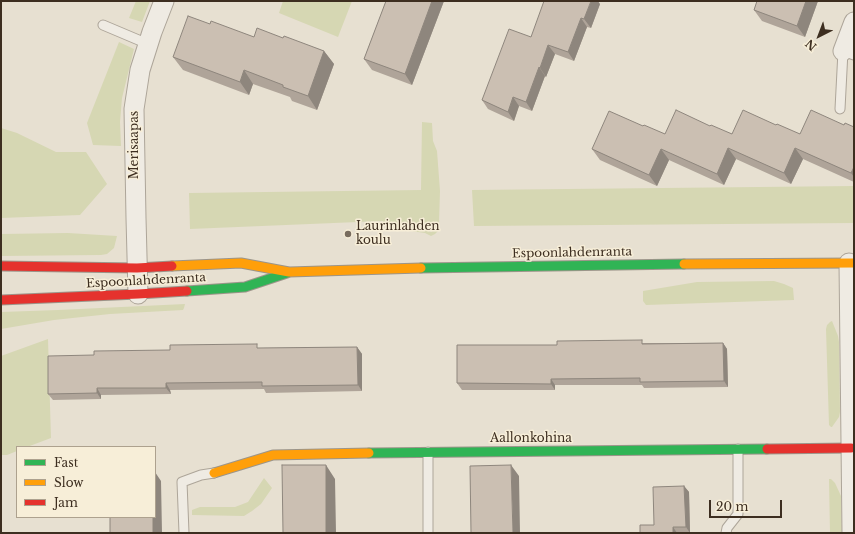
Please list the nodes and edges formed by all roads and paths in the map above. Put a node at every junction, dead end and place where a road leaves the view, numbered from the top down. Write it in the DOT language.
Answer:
graph roads {
  1 [pos="164,1"];
  2 [pos="854,22"];
  3 [pos="103,25"];
  4 [pos="148,44"];
  5 [pos="849,53"];
  6 [pos="840,109"];
  7 [pos="851,263"];
  8 [pos="1,266"];
  9 [pos="137,268"];
  10 [pos="289,272"];
  11 [pos="138,294"];
  12 [pos="1,300"];
  13 [pos="851,448"];
  14 [pos="738,449"];
  15 [pos="428,452"];
  16 [pos="214,473"];
  17 [pos="184,533"];
  18 [pos="428,533"];
  19 [pos="726,533"];
  20 [pos="852,533"];
  1 -- 4 [label="street, Merisaapas"];
  2 -- 5 [label="street"];
  3 -- 4 [label="lane"];
  4 -- 9 [label="street, Merisaapas"];
  5 -- 6 [label="lane"];
  7 -- 10 [label="street, Espoonlahdenranta"];
  7 -- 13 [label="street"];
  8 -- 9 [label="street, Espoonlahdenranta"];
  9 -- 10 [label="street, Espoonlahdenranta"];
  9 -- 11 [label="street, Merisaapas"];
  10 -- 11 [label="street, Espoonlahdenranta"];
  11 -- 12 [label="street, Espoonlahdenranta"];
  13 -- 14 [label="street, Aallonkohina"];
  13 -- 20 [label="street"];
  14 -- 15 [label="street, Aallonkohina"];
  14 -- 19 [label="lane"];
  15 -- 16 [label="street, Aallonkohina"];
  15 -- 18 [label="lane"];
  16 -- 17 [label="lane"];
}
